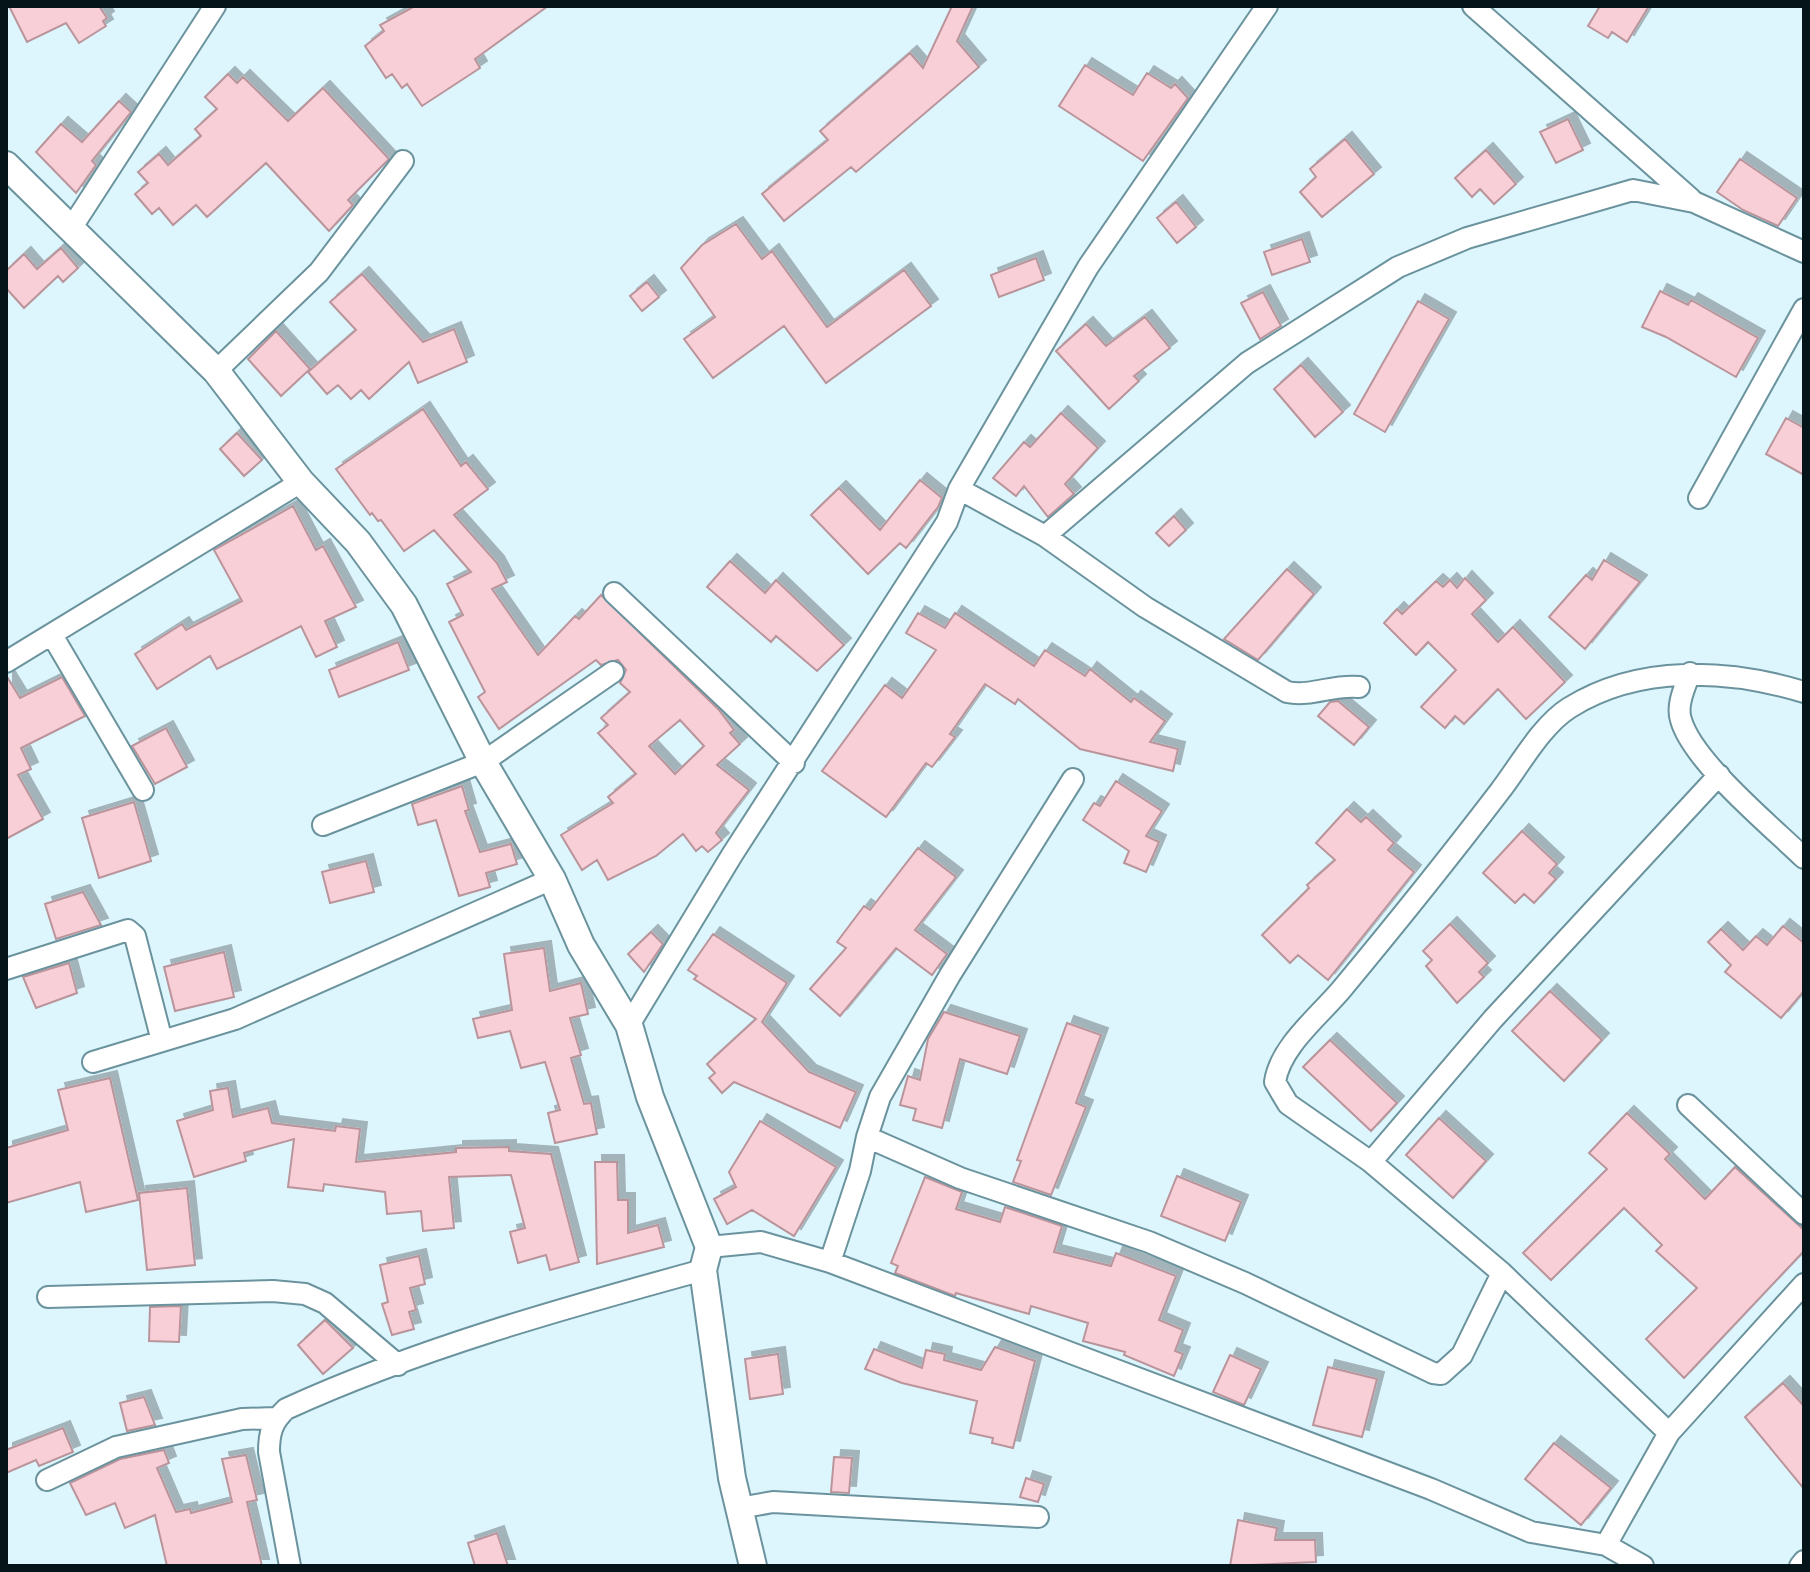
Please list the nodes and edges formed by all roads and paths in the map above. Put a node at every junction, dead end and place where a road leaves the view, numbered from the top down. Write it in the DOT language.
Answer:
graph roads {
  1 [pos="215,6"];
  2 [pos="1267,6"];
  3 [pos="1473,6"];
  4 [pos="403,161"];
  5 [pos="6,165"];
  6 [pos="1694,202"];
  7 [pos="72,227"];
  8 [pos="1804,252"];
  9 [pos="1804,309"];
  10 [pos="216,371"];
  11 [pos="301,482"];
  12 [pos="959,489"];
  13 [pos="1699,498"];
  14 [pos="1045,536"];
  15 [pos="614,593"];
  16 [pos="52,635"];
  17 [pos="6,662"];
  18 [pos="613,672"];
  19 [pos="1690,673"];
  20 [pos="1359,687"];
  21 [pos="1804,692"];
  22 [pos="483,762"];
  23 [pos="794,763"];
  24 [pos="1719,775"];
  25 [pos="1073,779"];
  26 [pos="143,790"];
  27 [pos="323,825"];
  28 [pos="1804,858"];
  29 [pos="552,879"];
  30 [pos="6,969"];
  31 [pos="629,1025"];
  32 [pos="162,1041"];
  33 [pos="93,1062"];
  34 [pos="1688,1105"];
  35 [pos="867,1137"];
  36 [pos="1371,1162"];
  37 [pos="1804,1214"];
  38 [pos="706,1259"];
  39 [pos="830,1262"];
  40 [pos="1502,1273"];
  41 [pos="1804,1284"];
  42 [pos="48,1297"];
  43 [pos="398,1365"];
  44 [pos="275,1418"];
  45 [pos="1669,1433"];
  46 [pos="47,1480"];
  47 [pos="739,1508"];
  48 [pos="1038,1517"];
  49 [pos="1606,1545"];
  50 [pos="1804,1561"];
  51 [pos="290,1566"];
  52 [pos="753,1566"];
  53 [pos="1643,1566"];
  54 [pos="1800,1566"];
  1 -- 7 [label="street"];
  2 -- 12 [label="street"];
  3 -- 6 [label="street"];
  4 -- 10 [label="street"];
  5 -- 7 [label="street"];
  6 -- 8 [label="street"];
  6 -- 14 [label="street"];
  7 -- 10 [label="street"];
  9 -- 13 [label="street"];
  10 -- 11 [label="street"];
  11 -- 16 [label="street"];
  11 -- 22 [label="street"];
  12 -- 14 [label="street"];
  12 -- 23 [label="street"];
  14 -- 20 [label="street"];
  15 -- 23 [label="street"];
  16 -- 17 [label="street"];
  16 -- 26 [label="street"];
  18 -- 22 [label="street"];
  19 -- 21 [label="street"];
  19 -- 24 [label="street"];
  19 -- 36 [label="street"];
  22 -- 27 [label="street"];
  22 -- 29 [label="street"];
  23 -- 31 [label="street"];
  24 -- 28 [label="street"];
  24 -- 36 [label="street"];
  25 -- 35 [label="street"];
  29 -- 31 [label="street"];
  29 -- 32 [label="street"];
  30 -- 32 [label="street"];
  31 -- 38 [label="street"];
  32 -- 33 [label="street"];
  34 -- 37 [label="street"];
  35 -- 39 [label="street"];
  35 -- 40 [label="street"];
  36 -- 40 [label="street"];
  38 -- 39 [label="street"];
  38 -- 43 [label="street"];
  38 -- 47 [label="street"];
  39 -- 49 [label="street"];
  40 -- 45 [label="street"];
  41 -- 45 [label="street"];
  42 -- 43 [label="street"];
  43 -- 44 [label="street"];
  44 -- 46 [label="street"];
  44 -- 51 [label="street"];
  45 -- 49 [label="street"];
  47 -- 48 [label="street"];
  47 -- 52 [label="street"];
  49 -- 53 [label="street"];
  50 -- 54 [label="street"];
}
